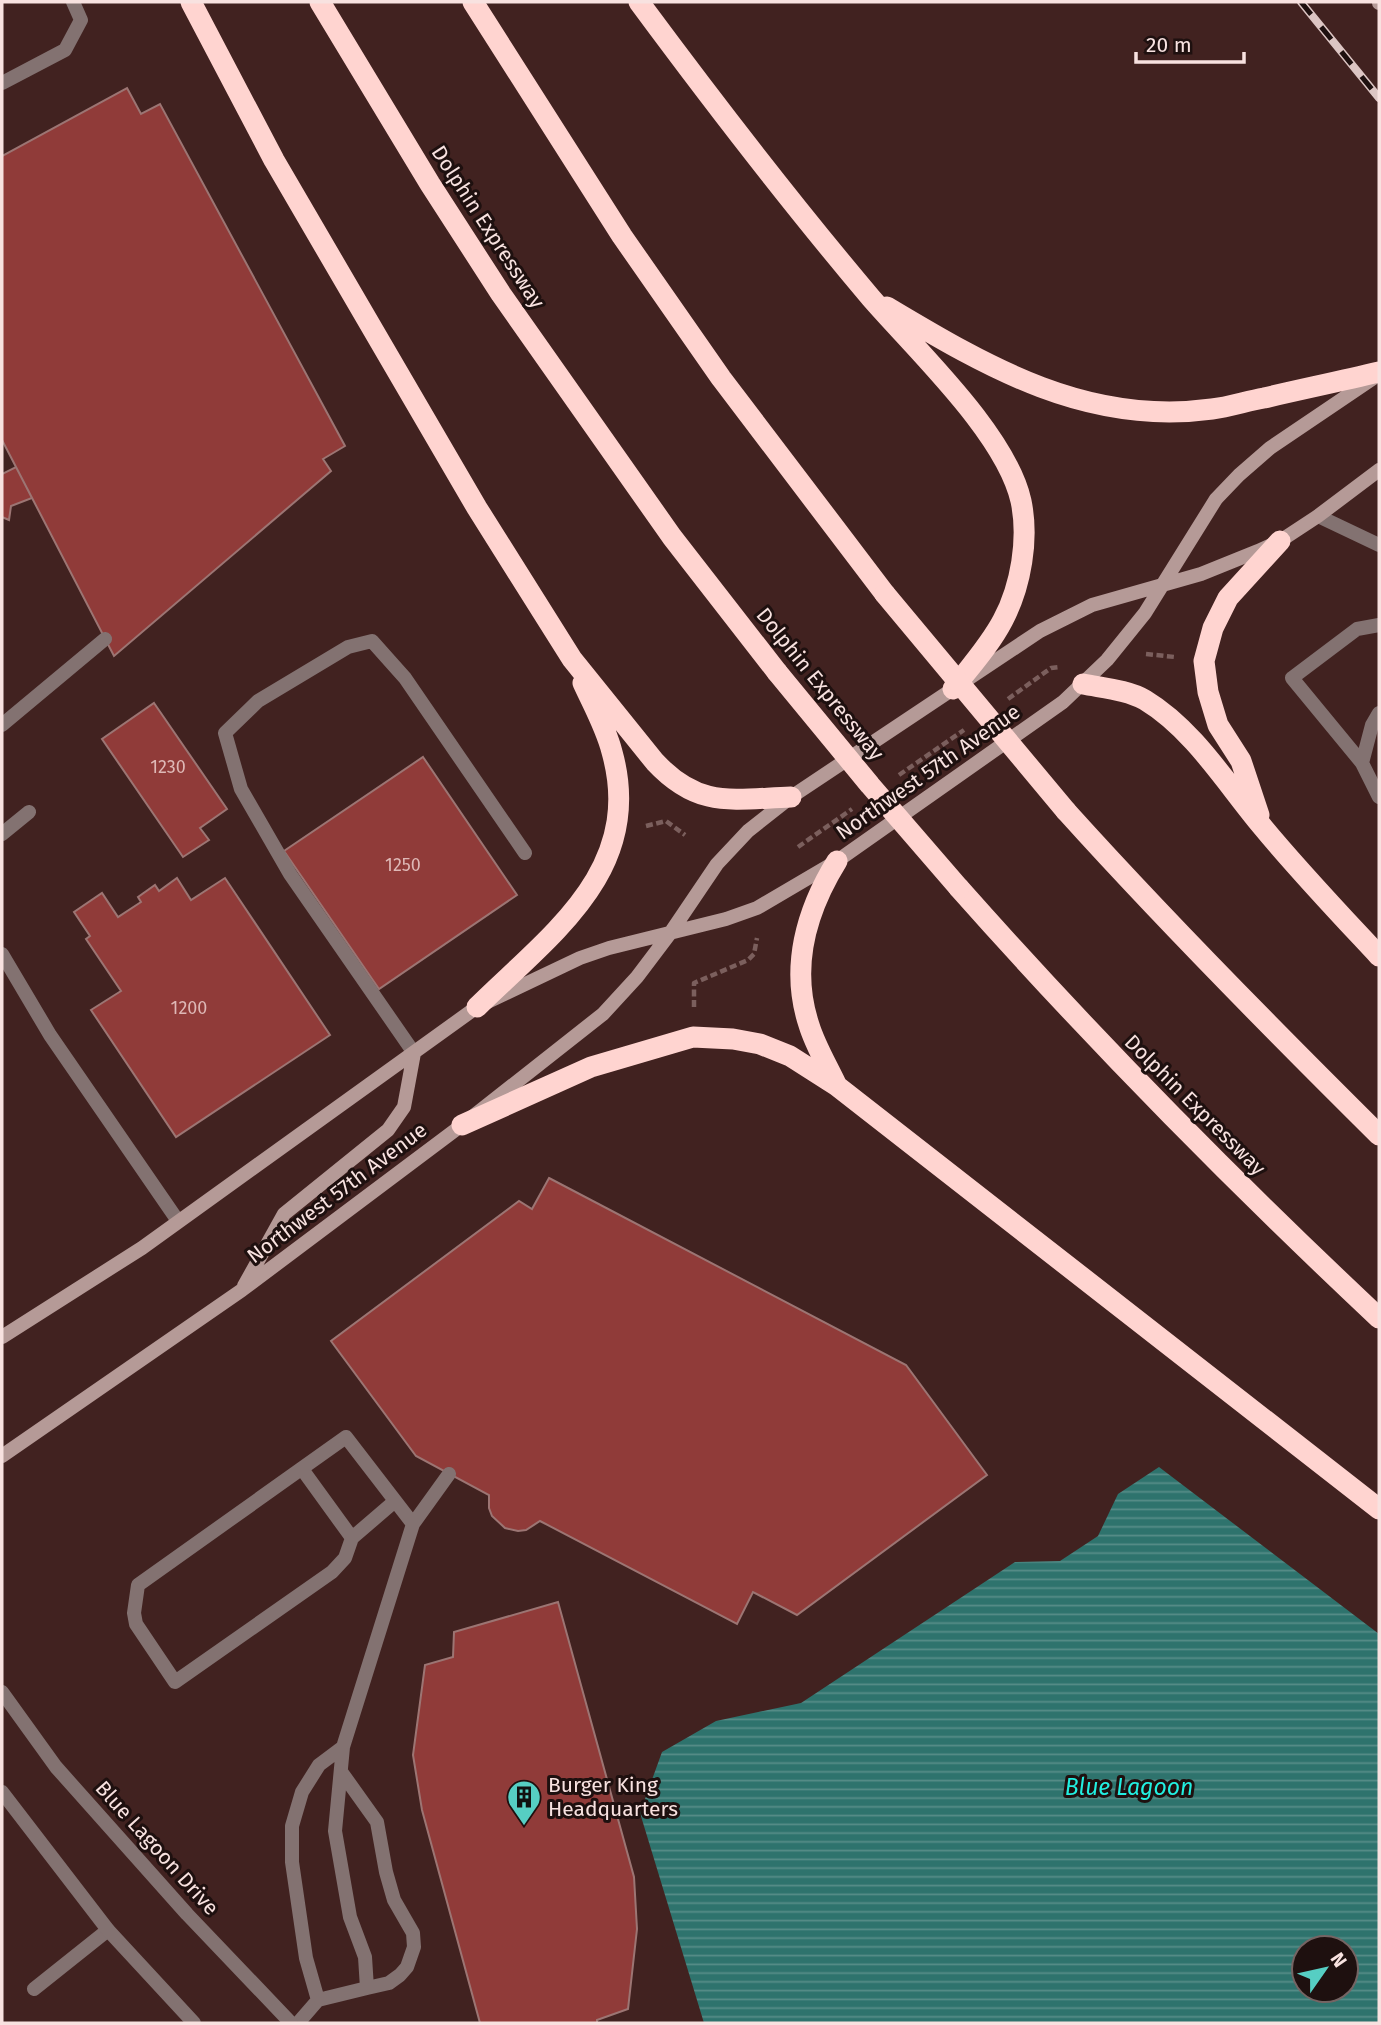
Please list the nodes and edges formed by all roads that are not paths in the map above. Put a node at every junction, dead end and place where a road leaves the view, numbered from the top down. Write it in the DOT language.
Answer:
graph roads {
  1 [pos="74,2"];
  2 [pos="191,2"];
  3 [pos="320,2"];
  4 [pos="473,2"];
  5 [pos="639,2"];
  6 [pos="2,83"];
  7 [pos="871,297"];
  8 [pos="1379,373"];
  9 [pos="1379,470"];
  10 [pos="1318,516"];
  11 [pos="1280,541"];
  12 [pos="1379,545"];
  13 [pos="1166,583"];
  14 [pos="1379,625"];
  15 [pos="105,639"];
  16 [pos="572,659"];
  17 [pos="1083,684"];
  18 [pos="953,689"];
  19 [pos="1379,713"];
  20 [pos="2,725"];
  21 [pos="1362,763"];
  22 [pos="791,797"];
  23 [pos="1379,797"];
  24 [pos="29,812"];
  25 [pos="1263,827"];
  26 [pos="2,834"];
  27 [pos="525,853"];
  28 [pos="836,861"];
  29 [pos="671,932"];
  30 [pos="2,954"];
  31 [pos="1379,956"];
  32 [pos="477,1007"];
  33 [pos="414,1053"];
  34 [pos="837,1086"];
  35 [pos="462,1125"];
  36 [pos="1379,1135"];
  37 [pos="178,1221"];
  38 [pos="242,1290"];
  39 [pos="1379,1318"];
  40 [pos="2,1337"];
  41 [pos="2,1456"];
  42 [pos="302,1469"];
  43 [pos="449,1474"];
  44 [pos="395,1501"];
  45 [pos="1379,1509"];
  46 [pos="413,1524"];
  47 [pos="352,1538"];
  48 [pos="2,1692"];
  49 [pos="343,1747"];
  50 [pos="342,1773"];
  51 [pos="2,1792"];
  52 [pos="108,1930"];
  53 [pos="368,1988"];
  54 [pos="34,1989"];
  55 [pos="318,2000"];
  56 [pos="194,2023"];
  57 [pos="291,2023"];
  58 [pos="298,2023"];
  1 -- 6 [label="street"];
  2 -- 16 [label="highway"];
  3 -- 39 [label="highway, Dolphin Expressway, bridge"];
  4 -- 36 [label="highway, bridge"];
  5 -- 7 [label="highway"];
  7 -- 8 [label="highway"];
  7 -- 18 [label="highway"];
  8 -- 13 [label="main road, Northwest 57th Avenue"];
  9 -- 10 [label="main road"];
  10 -- 11 [label="main road"];
  10 -- 12 [label="street"];
  11 -- 13 [label="main road"];
  11 -- 25 [label="highway"];
  13 -- 17 [label="main road, Northwest 57th Avenue"];
  13 -- 18 [label="main road, Northwest 57th Avenue"];
  14 -- 21 [label="street"];
  15 -- 20 [label="street"];
  16 -- 22 [label="highway"];
  16 -- 32 [label="highway"];
  17 -- 25 [label="highway"];
  17 -- 28 [label="main road, Northwest 57th Avenue"];
  18 -- 22 [label="main road, Northwest 57th Avenue"];
  19 -- 21 [label="street"];
  21 -- 23 [label="street"];
  22 -- 29 [label="main road, Northwest 57th Avenue"];
  24 -- 26 [label="street"];
  25 -- 31 [label="highway"];
  27 -- 33 [label="street"];
  28 -- 29 [label="main road, Northwest 57th Avenue"];
  28 -- 34 [label="highway"];
  29 -- 32 [label="main road, Northwest 57th Avenue"];
  29 -- 35 [label="main road, Northwest 57th Avenue"];
  30 -- 37 [label="street"];
  32 -- 33 [label="main road, Northwest 57th Avenue"];
  33 -- 37 [label="main road, Northwest 57th Avenue"];
  33 -- 38 [label="main road"];
  34 -- 35 [label="highway"];
  34 -- 45 [label="highway"];
  35 -- 38 [label="main road, Northwest 57th Avenue"];
  37 -- 40 [label="main road, Northwest 57th Avenue"];
  38 -- 41 [label="main road, Northwest 57th Avenue"];
  42 -- 44 [label="street"];
  42 -- 47 [label="street"];
  42 -- 47 [label="street"];
  43 -- 46 [label="street"];
  44 -- 46 [label="street"];
  44 -- 47 [label="street"];
  46 -- 49 [label="street"];
  48 -- 57 [label="street, Blue Lagoon Drive"];
  49 -- 50 [label="street"];
  49 -- 55 [label="street"];
  50 -- 53 [label="street"];
  50 -- 53 [label="street"];
  51 -- 52 [label="street"];
  52 -- 54 [label="street"];
  52 -- 56 [label="street"];
  53 -- 55 [label="street"];
  55 -- 58 [label="street"];
}
